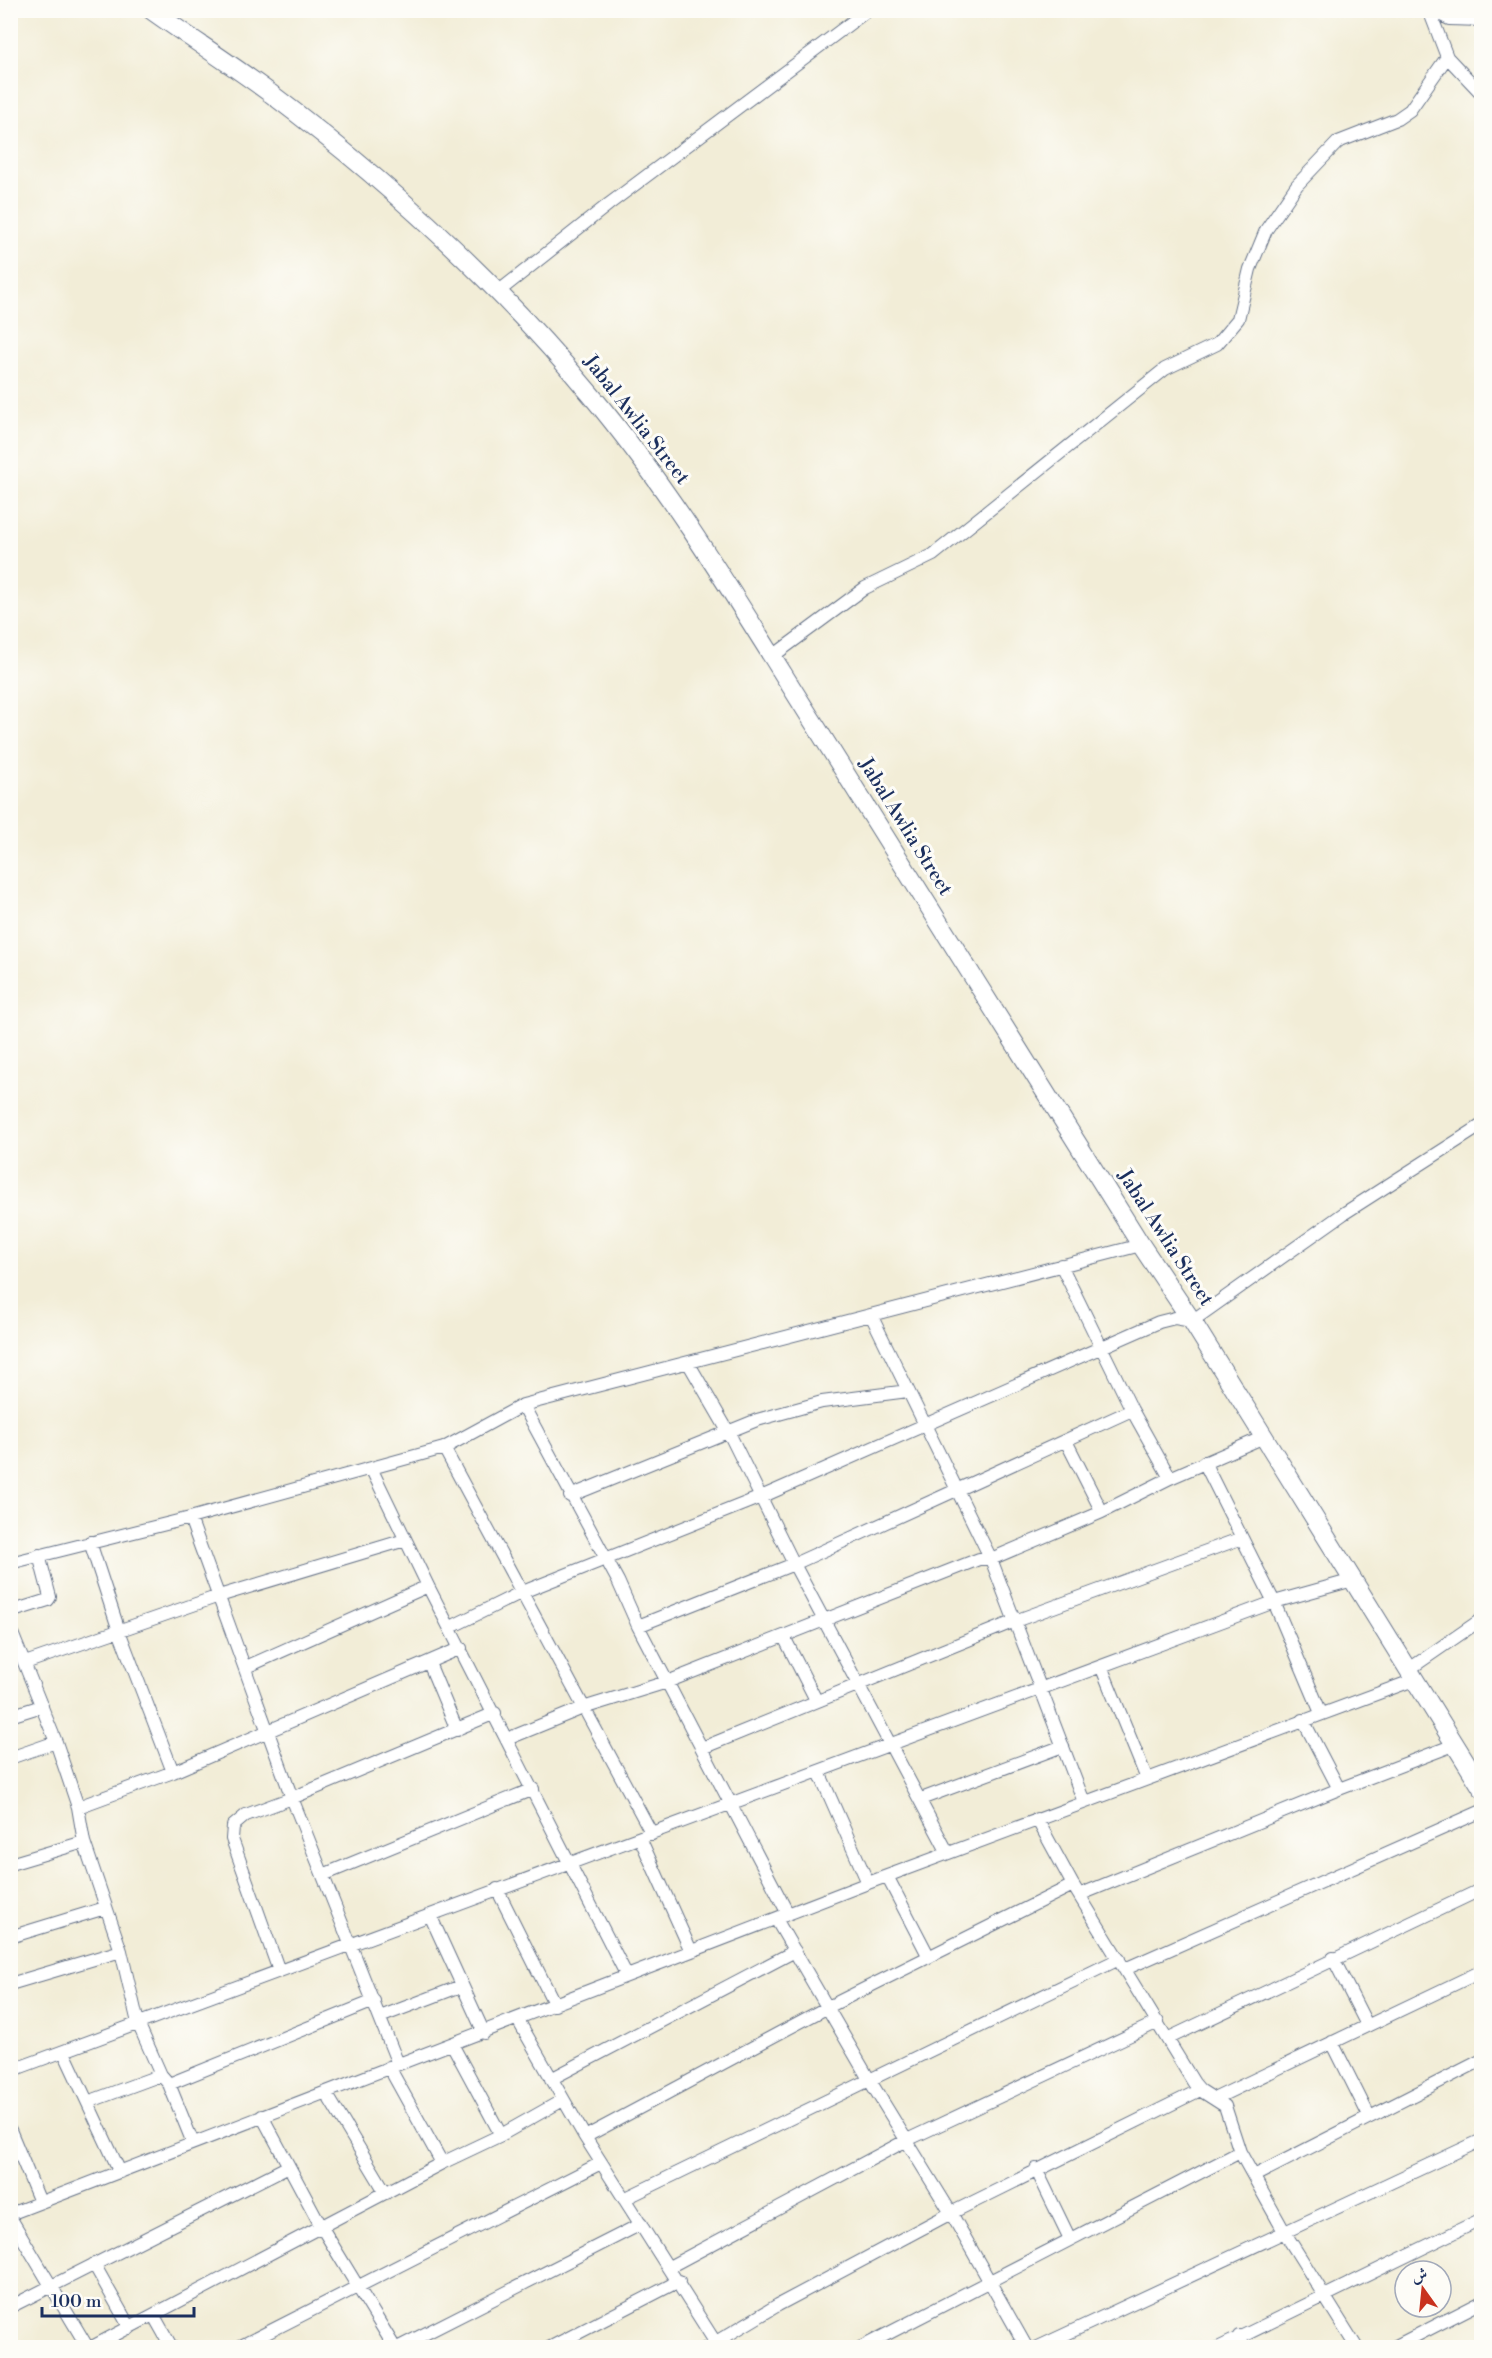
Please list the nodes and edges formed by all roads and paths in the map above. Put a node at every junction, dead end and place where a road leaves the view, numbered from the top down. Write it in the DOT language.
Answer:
graph roads {
  1 [pos="151,10"];
  2 [pos="868,10"];
  3 [pos="1430,10"];
  4 [pos="1482,20"];
  5 [pos="1447,57"];
  6 [pos="1482,94"];
  7 [pos="498,292"];
  8 [pos="773,656"];
  9 [pos="1482,1125"];
  10 [pos="1141,1245"];
  11 [pos="1061,1265"];
  12 [pos="871,1315"];
  13 [pos="1192,1321"];
  14 [pos="1102,1348"];
  15 [pos="689,1364"];
  16 [pos="909,1391"];
  17 [pos="523,1405"];
  18 [pos="1132,1410"];
  19 [pos="927,1425"];
  20 [pos="729,1433"];
  21 [pos="1264,1437"];
  22 [pos="1066,1442"];
  23 [pos="444,1448"];
  24 [pos="1204,1462"];
  25 [pos="371,1468"];
  26 [pos="1170,1478"];
  27 [pos="959,1490"];
  28 [pos="570,1496"];
  29 [pos="760,1497"];
  30 [pos="1101,1512"];
  31 [pos="190,1518"];
  32 [pos="1242,1538"];
  33 [pos="405,1540"];
  34 [pos="90,1542"];
  35 [pos="39,1555"];
  36 [pos="604,1557"];
  37 [pos="991,1559"];
  38 [pos="10,1563"];
  39 [pos="794,1564"];
  40 [pos="1353,1580"];
  41 [pos="428,1586"];
  42 [pos="520,1593"];
  43 [pos="219,1596"];
  44 [pos="1274,1602"];
  45 [pos="10,1612"];
  46 [pos="1482,1619"];
  47 [pos="825,1620"];
  48 [pos="1015,1621"];
  49 [pos="638,1626"];
  50 [pos="451,1627"];
  51 [pos="10,1628"];
  52 [pos="119,1631"];
  53 [pos="784,1637"];
  54 [pos="14,1648"];
  55 [pos="461,1648"];
  56 [pos="429,1663"];
  57 [pos="25,1664"];
  58 [pos="1101,1666"];
  59 [pos="246,1667"];
  60 [pos="1411,1675"];
  61 [pos="667,1682"];
  62 [pos="858,1682"];
  63 [pos="1042,1689"];
  64 [pos="816,1700"];
  65 [pos="42,1706"];
  66 [pos="584,1708"];
  67 [pos="495,1713"];
  68 [pos="1321,1713"];
  69 [pos="10,1716"];
  70 [pos="1302,1720"];
  71 [pos="457,1730"];
  72 [pos="269,1732"];
  73 [pos="507,1739"];
  74 [pos="56,1742"];
  75 [pos="891,1744"];
  76 [pos="1454,1745"];
  77 [pos="1063,1746"];
  78 [pos="702,1748"];
  79 [pos="12,1754"];
  80 [pos="173,1772"];
  81 [pos="819,1772"];
  82 [pos="1147,1779"];
  83 [pos="1338,1788"];
  84 [pos="1482,1788"];
  85 [pos="533,1789"];
  86 [pos="292,1798"];
  87 [pos="921,1799"];
  88 [pos="1084,1802"];
  89 [pos="732,1804"];
  90 [pos="78,1807"];
  91 [pos="1482,1811"];
  92 [pos="1037,1819"];
  93 [pos="652,1834"];
  94 [pos="640,1839"];
  95 [pos="84,1842"];
  96 [pos="948,1854"];
  97 [pos="570,1863"];
  98 [pos="10,1864"];
  99 [pos="323,1875"];
  100 [pos="887,1876"];
  101 [pos="868,1883"];
  102 [pos="497,1889"];
  103 [pos="1482,1889"];
  104 [pos="1076,1890"];
  105 [pos="105,1908"];
  106 [pos="430,1915"];
  107 [pos="782,1917"];
  108 [pos="10,1937"];
  109 [pos="353,1944"];
  110 [pos="121,1951"];
  111 [pos="691,1951"];
  112 [pos="795,1951"];
  113 [pos="929,1958"];
  114 [pos="1333,1958"];
  115 [pos="1122,1964"];
  116 [pos="279,1971"];
  117 [pos="1482,1971"];
  118 [pos="627,1976"];
  119 [pos="10,1984"];
  120 [pos="461,1986"];
  121 [pos="374,2001"];
  122 [pos="555,2005"];
  123 [pos="828,2007"];
  124 [pos="380,2017"];
  125 [pos="518,2020"];
  126 [pos="1158,2022"];
  127 [pos="138,2023"];
  128 [pos="1367,2025"];
  129 [pos="484,2033"];
  130 [pos="1169,2038"];
  131 [pos="1332,2042"];
  132 [pos="452,2044"];
  133 [pos="64,2052"];
  134 [pos="1482,2060"];
  135 [pos="394,2065"];
  136 [pos="10,2071"];
  137 [pos="165,2079"];
  138 [pos="551,2079"];
  139 [pos="870,2081"];
  140 [pos="1200,2090"];
  141 [pos="326,2093"];
  142 [pos="1216,2098"];
  143 [pos="563,2100"];
  144 [pos="88,2102"];
  145 [pos="262,2116"];
  146 [pos="1369,2116"];
  147 [pos="10,2130"];
  148 [pos="501,2135"];
  149 [pos="585,2137"];
  150 [pos="907,2140"];
  151 [pos="1482,2140"];
  152 [pos="194,2143"];
  153 [pos="1240,2152"];
  154 [pos="442,2163"];
  155 [pos="601,2163"];
  156 [pos="287,2167"];
  157 [pos="1036,2169"];
  158 [pos="120,2172"];
  159 [pos="1254,2176"];
  160 [pos="386,2193"];
  161 [pos="624,2199"];
  162 [pos="40,2202"];
  163 [pos="951,2212"];
  164 [pos="10,2215"];
  165 [pos="1482,2219"];
  166 [pos="641,2224"];
  167 [pos="321,2226"];
  168 [pos="1285,2233"];
  169 [pos="1070,2239"];
  170 [pos="94,2264"];
  171 [pos="669,2267"];
  172 [pos="989,2280"];
  173 [pos="679,2281"];
  174 [pos="359,2284"];
  175 [pos="51,2286"];
  176 [pos="1324,2295"];
  177 [pos="1482,2302"];
  178 [pos="10,2307"];
  179 [pos="154,2316"];
  180 [pos="130,2328"];
  181 [pos="1242,2342"];
  182 [pos="714,2346"];
  183 [pos="89,2348"];
  184 [pos="171,2348"];
  185 [pos="237,2348"];
  186 [pos="396,2348"];
  187 [pos="549,2348"];
  188 [pos="860,2348"];
  189 [pos="1027,2348"];
  190 [pos="1036,2348"];
  191 [pos="1218,2348"];
  192 [pos="1356,2348"];
  193 [pos="1392,2348"];
  1 -- 7 [label="highway, Jabal Awlia Street"];
  2 -- 7 [label="street"];
  3 -- 4 [label="street"];
  3 -- 5 [label="street"];
  5 -- 6 [label="street"];
  5 -- 8 [label="street"];
  7 -- 8 [label="highway, Jabal Awlia Street"];
  8 -- 10 [label="highway, Jabal Awlia Street"];
  9 -- 13 [label="street"];
  10 -- 11 [label="street"];
  10 -- 13 [label="highway, Jabal Awlia Street"];
  11 -- 12 [label="street"];
  11 -- 14 [label="street"];
  12 -- 15 [label="street"];
  12 -- 16 [label="street"];
  13 -- 14 [label="street"];
  13 -- 21 [label="highway, Jabal Awlia Street"];
  14 -- 18 [label="street"];
  14 -- 19 [label="street"];
  15 -- 17 [label="street"];
  15 -- 20 [label="street"];
  16 -- 19 [label="street"];
  16 -- 20 [label="street"];
  17 -- 23 [label="street"];
  17 -- 28 [label="street"];
  18 -- 22 [label="street"];
  18 -- 26 [label="street"];
  19 -- 27 [label="street"];
  19 -- 29 [label="street"];
  20 -- 28 [label="street"];
  20 -- 29 [label="street"];
  21 -- 24 [label="street"];
  21 -- 40 [label="highway, Jabal Awlia Street"];
  22 -- 27 [label="street"];
  22 -- 30 [label="street"];
  23 -- 25 [label="street"];
  23 -- 42 [label="street"];
  24 -- 26 [label="street"];
  24 -- 32 [label="street"];
  25 -- 31 [label="street"];
  25 -- 33 [label="street"];
  26 -- 30 [label="street"];
  27 -- 37 [label="street"];
  27 -- 39 [label="street"];
  28 -- 36 [label="street"];
  29 -- 36 [label="street"];
  29 -- 39 [label="street"];
  30 -- 37 [label="street"];
  31 -- 34 [label="street"];
  31 -- 43 [label="street"];
  32 -- 44 [label="street"];
  32 -- 48 [label="street"];
  33 -- 41 [label="street"];
  33 -- 43 [label="street"];
  34 -- 35 [label="street"];
  34 -- 52 [label="street"];
  35 -- 38 [label="street"];
  35 -- 45 [label="street"];
  36 -- 42 [label="street"];
  36 -- 49 [label="street"];
  37 -- 47 [label="street"];
  37 -- 48 [label="street"];
  39 -- 47 [label="street"];
  39 -- 49 [label="street"];
  40 -- 44 [label="street"];
  40 -- 60 [label="highway, Jabal Awlia Street"];
  41 -- 50 [label="street"];
  41 -- 59 [label="street"];
  42 -- 50 [label="street"];
  42 -- 66 [label="street"];
  43 -- 52 [label="street"];
  43 -- 59 [label="street"];
  44 -- 58 [label="street"];
  44 -- 68 [label="street"];
  46 -- 60 [label="street"];
  47 -- 53 [label="street"];
  47 -- 62 [label="street"];
  48 -- 62 [label="street"];
  48 -- 63 [label="street"];
  49 -- 61 [label="street"];
  50 -- 55 [label="street"];
  51 -- 54 [label="street"];
  52 -- 57 [label="street"];
  52 -- 80 [label="street"];
  53 -- 61 [label="street"];
  53 -- 64 [label="street"];
  54 -- 57 [label="street"];
  55 -- 56 [label="street"];
  55 -- 67 [label="street"];
  56 -- 71 [label="street"];
  56 -- 72 [label="street"];
  57 -- 65 [label="street"];
  58 -- 63 [label="street"];
  58 -- 82 [label="street"];
  59 -- 72 [label="street"];
  60 -- 68 [label="street"];
  60 -- 76 [label="highway, Jabal Awlia Street"];
  61 -- 66 [label="street"];
  61 -- 78 [label="street"];
  62 -- 64 [label="street"];
  62 -- 75 [label="street"];
  63 -- 75 [label="street"];
  63 -- 77 [label="street"];
  64 -- 78 [label="street"];
  65 -- 69 [label="street"];
  65 -- 74 [label="street"];
  66 -- 73 [label="street"];
  66 -- 93 [label="street"];
  67 -- 71 [label="street"];
  67 -- 73 [label="street"];
  68 -- 70 [label="street"];
  70 -- 82 [label="street"];
  70 -- 83 [label="street"];
  71 -- 86 [label="street"];
  72 -- 80 [label="street"];
  72 -- 86 [label="street"];
  73 -- 85 [label="street"];
  74 -- 79 [label="street"];
  74 -- 90 [label="street"];
  75 -- 81 [label="street"];
  75 -- 87 [label="street"];
  76 -- 83 [label="street"];
  76 -- 84 [label="highway, Jabal Awlia Street"];
  77 -- 87 [label="street"];
  77 -- 88 [label="street"];
  78 -- 89 [label="street"];
  80 -- 90 [label="street"];
  81 -- 89 [label="street"];
  81 -- 101 [label="street"];
  82 -- 88 [label="street"];
  83 -- 104 [label="street"];
  85 -- 97 [label="street"];
  85 -- 99 [label="street"];
  86 -- 99 [label="street"];
  86 -- 116 [label="street"];
  87 -- 96 [label="street"];
  88 -- 92 [label="street"];
  89 -- 93 [label="street"];
  89 -- 107 [label="street"];
  90 -- 95 [label="street"];
  91 -- 115 [label="street"];
  92 -- 96 [label="street"];
  92 -- 104 [label="street"];
  93 -- 94 [label="street"];
  94 -- 97 [label="street"];
  94 -- 111 [label="street"];
  95 -- 98 [label="street"];
  95 -- 105 [label="street"];
  96 -- 100 [label="street"];
  97 -- 102 [label="street"];
  97 -- 118 [label="street"];
  99 -- 109 [label="street"];
  100 -- 101 [label="street"];
  100 -- 113 [label="street"];
  101 -- 107 [label="street"];
  102 -- 106 [label="street"];
  102 -- 122 [label="street"];
  103 -- 114 [label="street"];
  104 -- 113 [label="street"];
  104 -- 115 [label="street"];
  105 -- 108 [label="street"];
  105 -- 110 [label="street"];
  106 -- 109 [label="street"];
  106 -- 120 [label="street"];
  107 -- 111 [label="street"];
  107 -- 112 [label="street"];
  109 -- 116 [label="street"];
  109 -- 121 [label="street"];
  110 -- 119 [label="street"];
  110 -- 127 [label="street"];
  111 -- 118 [label="street"];
  112 -- 123 [label="street"];
  112 -- 138 [label="street"];
  113 -- 123 [label="street"];
  114 -- 128 [label="street"];
  114 -- 130 [label="street"];
  115 -- 126 [label="street"];
  115 -- 139 [label="street"];
  116 -- 127 [label="street"];
  117 -- 128 [label="street"];
  118 -- 122 [label="street"];
  120 -- 124 [label="street"];
  120 -- 129 [label="street"];
  121 -- 124 [label="street"];
  121 -- 137 [label="street"];
  122 -- 125 [label="street"];
  123 -- 139 [label="street"];
  123 -- 149 [label="street"];
  124 -- 135 [label="street"];
  125 -- 129 [label="street"];
  125 -- 138 [label="street"];
  126 -- 130 [label="street"];
  126 -- 150 [label="street"];
  127 -- 133 [label="street"];
  127 -- 137 [label="street"];
  128 -- 131 [label="street"];
  129 -- 132 [label="street"];
  130 -- 140 [label="street"];
  131 -- 142 [label="street"];
  131 -- 146 [label="street"];
  132 -- 135 [label="street"];
  132 -- 148 [label="street"];
  133 -- 136 [label="street"];
  133 -- 144 [label="street"];
  134 -- 146 [label="street"];
  135 -- 141 [label="street"];
  135 -- 154 [label="street"];
  137 -- 144 [label="street"];
  137 -- 152 [label="street"];
  138 -- 143 [label="street"];
  139 -- 150 [label="street"];
  139 -- 161 [label="street"];
  140 -- 142 [label="street"];
  140 -- 157 [label="street"];
  141 -- 145 [label="street"];
  141 -- 160 [label="street"];
  142 -- 153 [label="street"];
  143 -- 148 [label="street"];
  143 -- 149 [label="street"];
  144 -- 158 [label="street"];
  145 -- 152 [label="street"];
  145 -- 156 [label="street"];
  146 -- 159 [label="street"];
  147 -- 162 [label="street"];
  148 -- 154 [label="street"];
  149 -- 155 [label="street"];
  150 -- 163 [label="street"];
  150 -- 171 [label="street"];
  151 -- 168 [label="street"];
  152 -- 158 [label="street"];
  153 -- 159 [label="street"];
  153 -- 169 [label="street"];
  154 -- 160 [label="street"];
  155 -- 161 [label="street"];
  155 -- 174 [label="street"];
  156 -- 167 [label="street"];
  156 -- 170 [label="street"];
  157 -- 163 [label="street"];
  157 -- 169 [label="street"];
  158 -- 162 [label="street"];
  159 -- 168 [label="street"];
  160 -- 167 [label="street"];
  161 -- 166 [label="street"];
  162 -- 164 [label="street"];
  163 -- 172 [label="street"];
  163 -- 182 [label="street"];
  164 -- 175 [label="street"];
  165 -- 176 [label="street"];
  166 -- 171 [label="street"];
  166 -- 186 [label="street"];
  167 -- 174 [label="street"];
  167 -- 179 [label="street"];
  168 -- 176 [label="street"];
  168 -- 190 [label="street"];
  169 -- 172 [label="street"];
  170 -- 175 [label="street"];
  170 -- 180 [label="street"];
  171 -- 173 [label="street"];
  172 -- 188 [label="street"];
  172 -- 189 [label="street"];
  173 -- 182 [label="street"];
  173 -- 187 [label="street"];
  174 -- 185 [label="street"];
  174 -- 186 [label="street"];
  175 -- 178 [label="street"];
  175 -- 183 [label="street"];
  176 -- 181 [label="street"];
  176 -- 192 [label="street"];
  177 -- 193 [label="street"];
  179 -- 180 [label="street"];
  179 -- 184 [label="street"];
  180 -- 183 [label="street"];
  181 -- 191 [label="street"];
}
